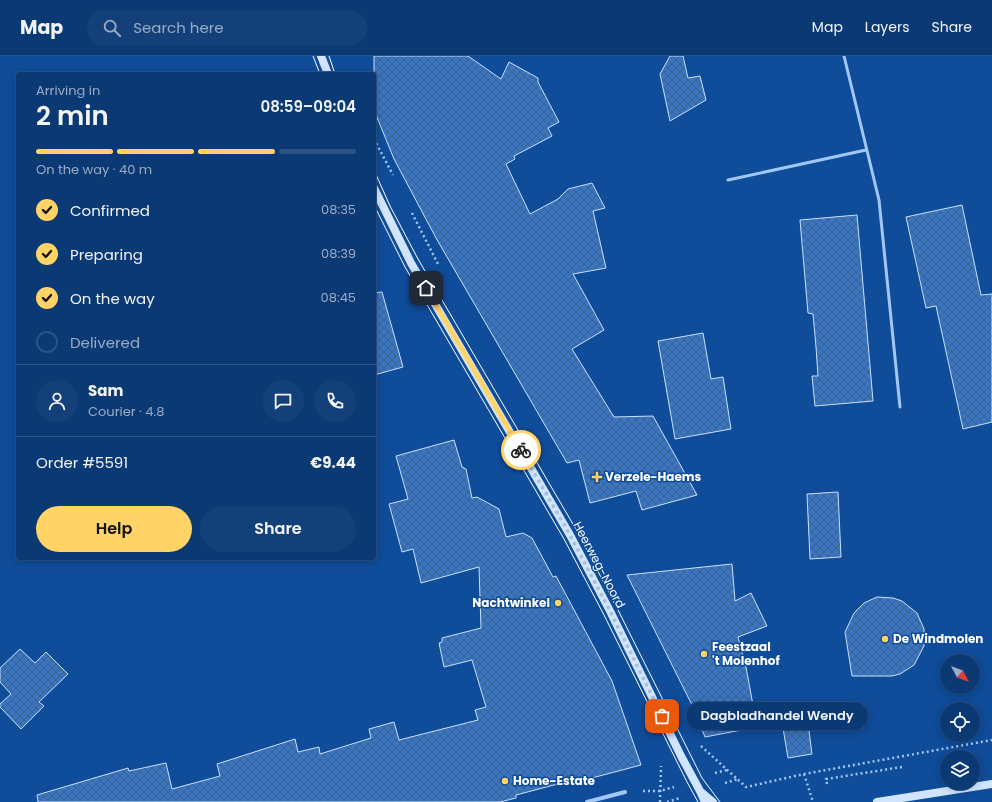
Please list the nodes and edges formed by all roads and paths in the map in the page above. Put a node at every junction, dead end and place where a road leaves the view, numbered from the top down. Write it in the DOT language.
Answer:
graph roads {
  1 [pos="321,56"];
  2 [pos="844,56"];
  3 [pos="327,72"];
  4 [pos="866,150"];
  5 [pos="728,180"];
  6 [pos="376,192"];
  7 [pos="900,407"];
  8 [pos="992,740"];
  9 [pos="902,767"];
  10 [pos="827,784"];
  11 [pos="992,784"];
  12 [pos="700,791"];
  13 [pos="625,792"];
  14 [pos="587,802"];
  15 [pos="705,802"];
  16 [pos="713,802"];
  17 [pos="814,802"];
  18 [pos="877,802"];
  1 -- 3 [label="street"];
  2 -- 4 [label="lane"];
  4 -- 5 [label="lane"];
  4 -- 7 [label="lane"];
  6 -- 12 [label="street, Heerweg-Noord"];
  8 -- 17 [label="path"];
  9 -- 10 [label="path"];
  11 -- 18 [label="street"];
  12 -- 15 [label="street, Heerweg-Noord"];
  12 -- 16 [label="street, Heerweg-Noord"];
  13 -- 14 [label="street"];
}
